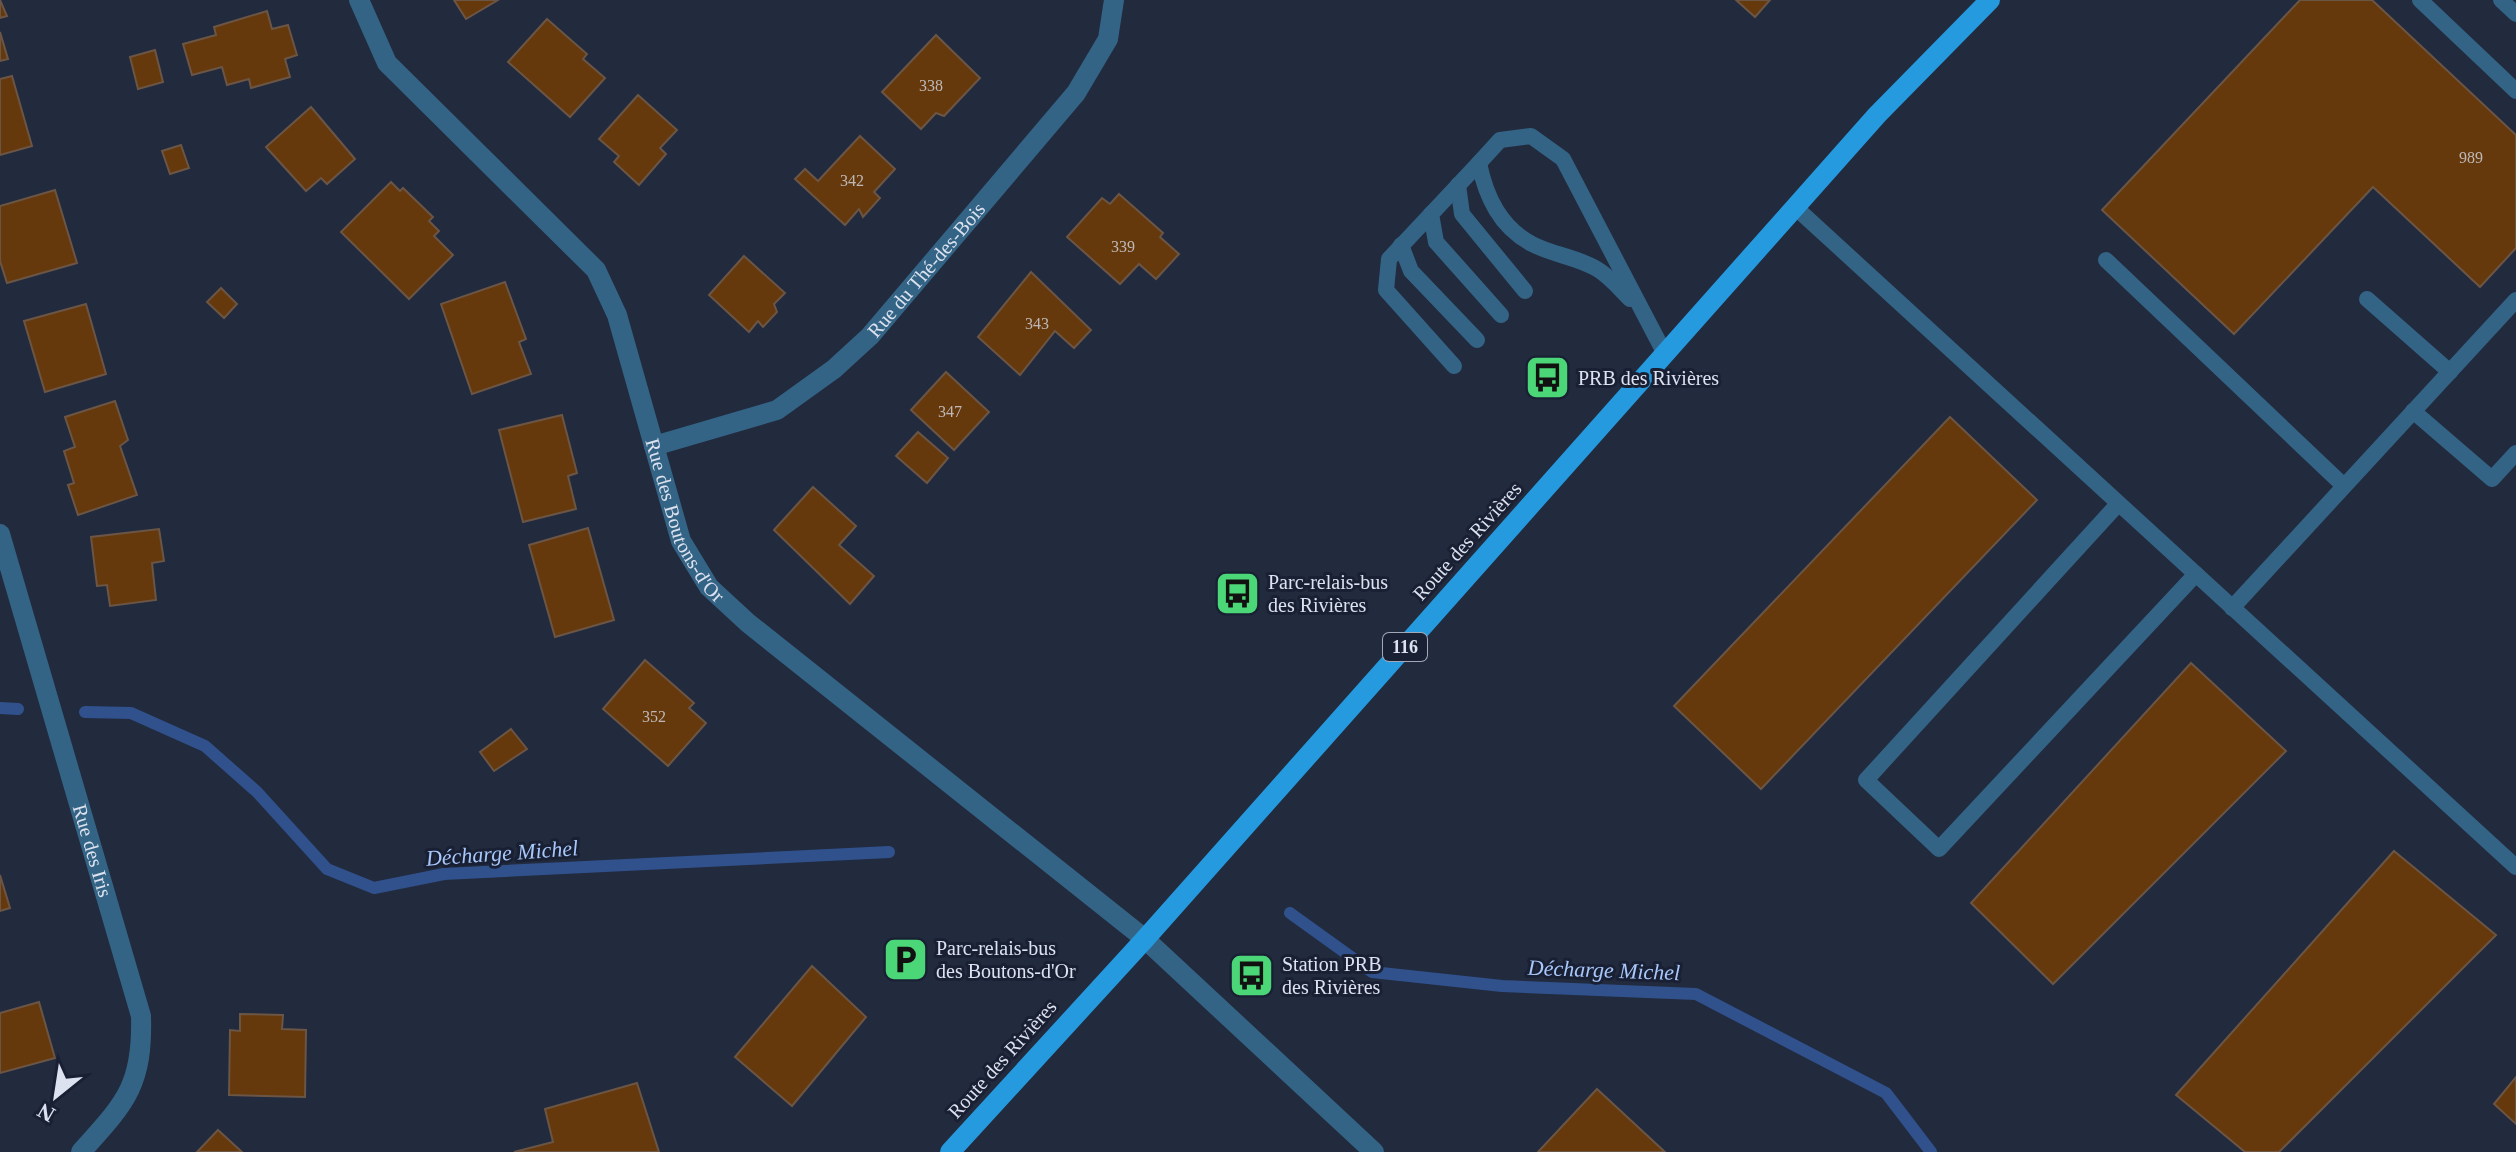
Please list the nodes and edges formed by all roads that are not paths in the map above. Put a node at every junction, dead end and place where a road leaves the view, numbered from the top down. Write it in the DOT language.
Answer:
graph roads {
  1 [pos="359,0"];
  2 [pos="1114,0"];
  3 [pos="1990,0"];
  4 [pos="2420,0"];
  5 [pos="2501,0"];
  6 [pos="2516,14"];
  7 [pos="2516,91"];
  8 [pos="1479,163"];
  9 [pos="1458,185"];
  10 [pos="1795,207"];
  11 [pos="1431,214"];
  12 [pos="1401,245"];
  13 [pos="2106,260"];
  14 [pos="1525,291"];
  15 [pos="2367,299"];
  16 [pos="2516,300"];
  17 [pos="1640,308"];
  18 [pos="1501,315"];
  19 [pos="1477,340"];
  20 [pos="1665,354"];
  21 [pos="1454,366"];
  22 [pos="2450,372"];
  23 [pos="2413,411"];
  24 [pos="654,446"];
  25 [pos="2516,453"];
  26 [pos="2344,486"];
  27 [pos="2118,504"];
  28 [pos="0,534"];
  29 [pos="2196,574"];
  30 [pos="2232,608"];
  31 [pos="2516,867"];
  32 [pos="1145,939"];
  33 [pos="81,1152"];
  34 [pos="950,1152"];
  35 [pos="1374,1152"];
  1 -- 24 [label="street, Rue des Boutons-d'Or"];
  2 -- 24 [label="street, Rue du Thé-des-Bois"];
  3 -- 10 [label="main road, Route des Rivières / 116"];
  4 -- 7 [label="lane"];
  5 -- 6 [label="lane"];
  8 -- 9 [label="lane"];
  8 -- 17 [label="lane"];
  8 -- 17 [label="lane"];
  9 -- 11 [label="lane"];
  9 -- 14 [label="lane"];
  10 -- 20 [label="main road, Route des Rivières / 116"];
  10 -- 27 [label="lane"];
  11 -- 12 [label="lane"];
  11 -- 18 [label="lane"];
  12 -- 19 [label="lane"];
  12 -- 21 [label="lane"];
  13 -- 26 [label="lane"];
  15 -- 22 [label="lane"];
  16 -- 22 [label="lane"];
  17 -- 20 [label="lane"];
  20 -- 32 [label="main road, Route des Rivières / 116"];
  22 -- 23 [label="lane"];
  23 -- 25 [label="lane"];
  23 -- 26 [label="lane"];
  24 -- 32 [label="street, Rue des Boutons-d'Or"];
  26 -- 30 [label="lane"];
  27 -- 29 [label="lane"];
  27 -- 29 [label="lane"];
  28 -- 33 [label="street, Rue des Iris"];
  29 -- 30 [label="lane"];
  30 -- 31 [label="lane"];
  32 -- 34 [label="main road, Route des Rivières / 116"];
  32 -- 35 [label="street, Rue des Boutons-d'Or"];
}
